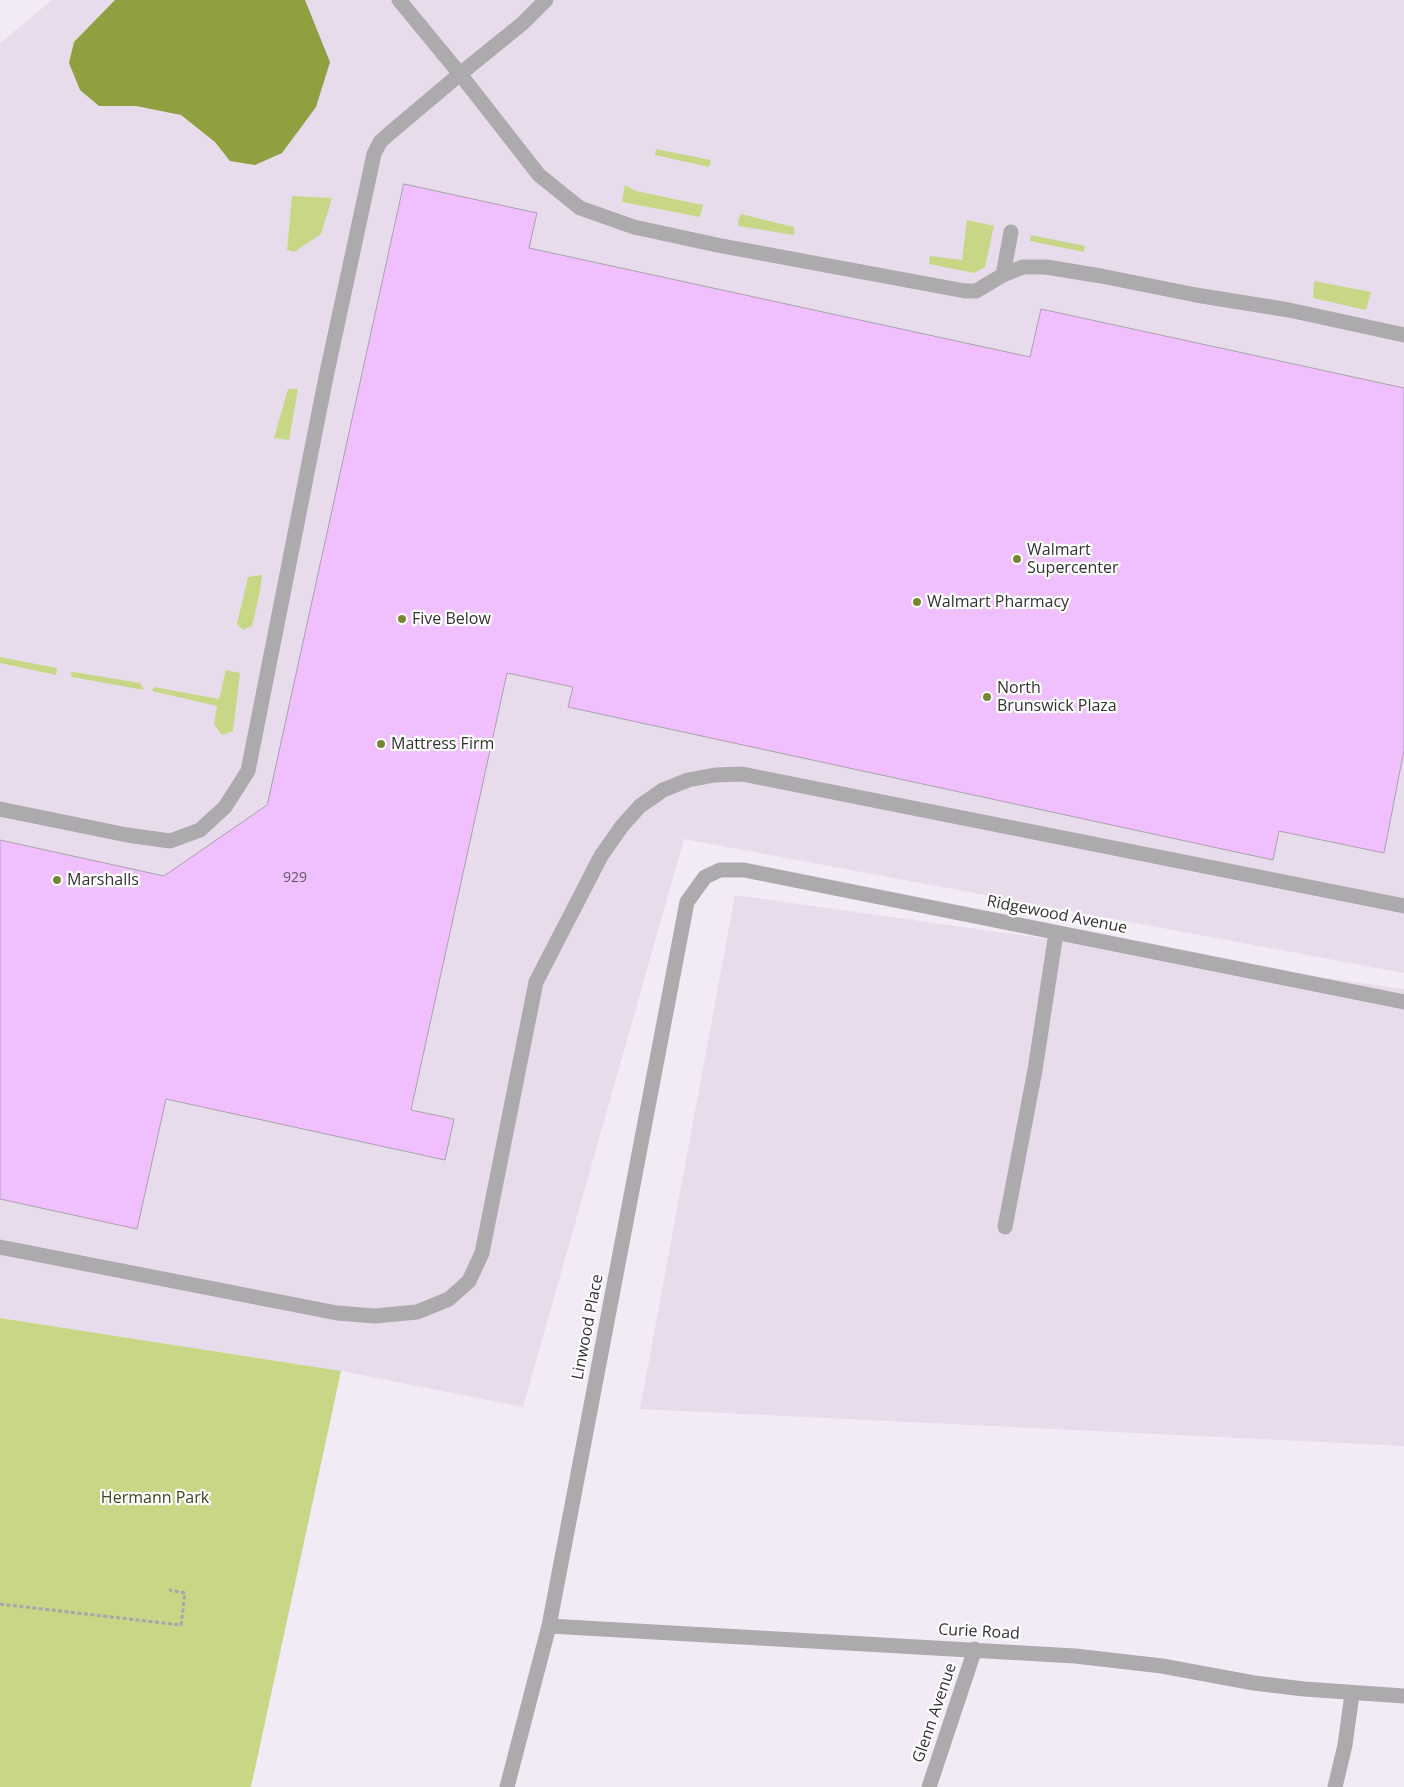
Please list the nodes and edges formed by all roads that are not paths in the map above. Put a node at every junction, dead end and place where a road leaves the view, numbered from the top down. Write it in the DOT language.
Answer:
graph roads {
  1 [pos="399,0"];
  2 [pos="546,0"];
  3 [pos="460,74"];
  4 [pos="1011,232"];
  5 [pos="1003,275"];
  6 [pos="1404,335"];
  7 [pos="0,810"];
  8 [pos="705,877"];
  9 [pos="1404,906"];
  10 [pos="1056,933"];
  11 [pos="1404,1002"];
  12 [pos="1005,1227"];
  13 [pos="0,1246"];
  14 [pos="549,1626"];
  15 [pos="975,1649"];
  16 [pos="1352,1694"];
  17 [pos="1404,1696"];
  18 [pos="506,1787"];
  19 [pos="928,1787"];
  20 [pos="1334,1787"];
  1 -- 3 [label="street"];
  2 -- 3 [label="street"];
  3 -- 5 [label="street"];
  3 -- 7 [label="street"];
  4 -- 5 [label="street"];
  5 -- 6 [label="street"];
  8 -- 10 [label="street, Ridgewood Avenue"];
  8 -- 14 [label="street, Linwood Place"];
  9 -- 13 [label="street"];
  10 -- 11 [label="street, Ridgewood Avenue"];
  10 -- 12 [label="street"];
  14 -- 15 [label="street, Curie Road"];
  14 -- 18 [label="street, Linwood Place"];
  15 -- 16 [label="street, Curie Road"];
  15 -- 19 [label="street, Glenn Avenue"];
  16 -- 17 [label="street, Curie Road"];
  16 -- 20 [label="street"];
}
